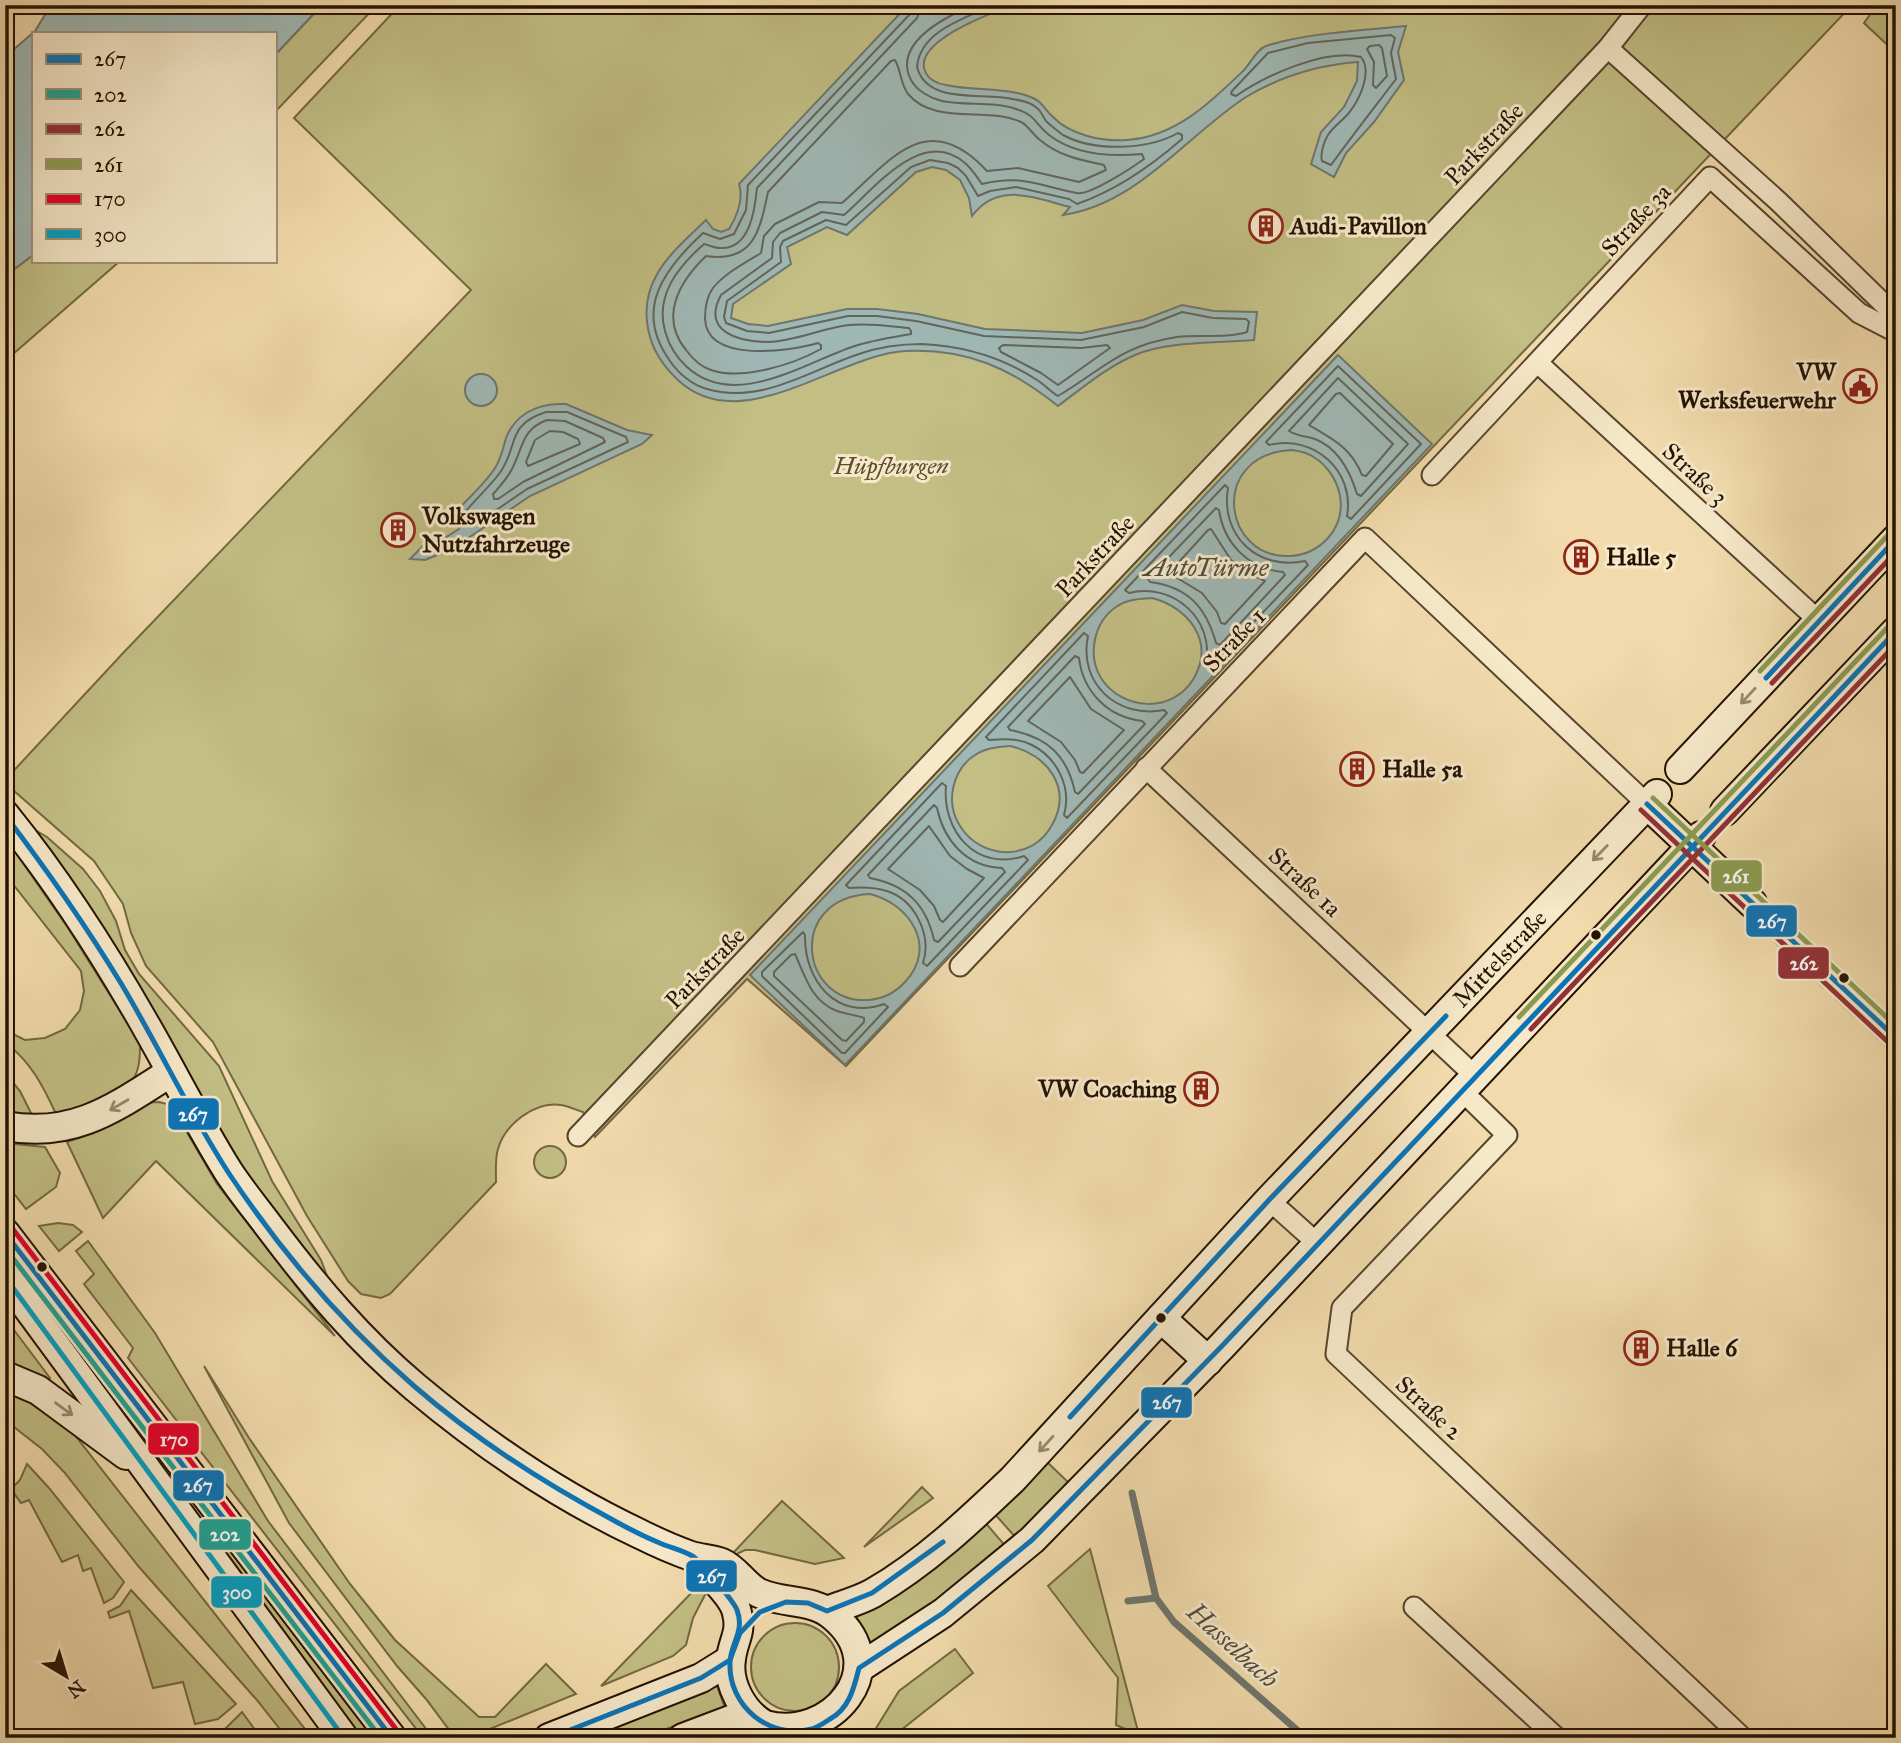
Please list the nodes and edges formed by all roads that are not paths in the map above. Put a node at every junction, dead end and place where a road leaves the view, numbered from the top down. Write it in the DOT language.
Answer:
graph roads {
  1 [pos="1643,5"];
  2 [pos="1608,48"];
  3 [pos="1896,316"];
  4 [pos="1896,332"];
  5 [pos="1538,363"];
  6 [pos="1432,475"];
  7 [pos="1896,539"];
  8 [pos="1819,621"];
  9 [pos="1896,631"];
  10 [pos="1146,768"];
  11 [pos="1680,769"];
  12 [pos="1652,799"];
  13 [pos="1725,811"];
  14 [pos="5,815"];
  15 [pos="1697,841"];
  16 [pos="1752,903"];
  17 [pos="960,966"];
  18 [pos="1431,1033"];
  19 [pos="171,1072"];
  20 [pos="1468,1083"];
  21 [pos="5,1126"];
  22 [pos="578,1136"];
  23 [pos="1269,1200"];
  24 [pos="5,1233"];
  25 [pos="1318,1244"];
  26 [pos="5,1277"];
  27 [pos="1161,1318"];
  28 [pos="1208,1361"];
  29 [pos="5,1376"];
  30 [pos="148,1471"];
  31 [pos="694,1557"];
  32 [pos="786,1602"];
  33 [pos="1414,1608"];
  34 [pos="827,1611"];
  35 [pos="740,1633"];
  36 [pos="730,1660"];
  37 [pos="859,1668"];
  38 [pos="749,1713"];
  39 [pos="344,1738"];
  40 [pos="392,1738"];
  41 [pos="549,1738"];
  42 [pos="683,1738"];
  43 [pos="1557,1738"];
  44 [pos="1743,1738"];
  1 -- 2 [label="street, Parkstraße"];
  2 -- 3 [label="street"];
  2 -- 22 [label="street, Parkstraße"];
  4 -- 5 [label="street, Straße 3a"];
  5 -- 6 [label="street, Straße 3a"];
  5 -- 8 [label="street, Straße 3"];
  7 -- 8 [label="street"];
  8 -- 11 [label="street, one-way"];
  9 -- 13 [label="street"];
  10 -- 12 [label="street, Straße 1"];
  10 -- 17 [label="street, Straße 1"];
  10 -- 18 [label="street, Straße 1a"];
  12 -- 15 [label="street"];
  12 -- 18 [label="street, Mittelstraße, one-way"];
  14 -- 19 [label="street"];
  15 -- 16 [label="street"];
  15 -- 20 [label="street"];
  18 -- 20 [label="street, Straße 1a"];
  18 -- 23 [label="street, Mittelstraße"];
  19 -- 21 [label="street, one-way"];
  19 -- 31 [label="street"];
  20 -- 25 [label="street"];
  20 -- 44 [label="street, Straße 2"];
  23 -- 25 [label="street"];
  23 -- 27 [label="street, Mittelstraße"];
  24 -- 40 [label="street"];
  25 -- 28 [label="street"];
  26 -- 30 [label="street"];
  27 -- 28 [label="street"];
  27 -- 34 [label="street, Mittelstraße, one-way"];
  28 -- 37 [label="street"];
  29 -- 30 [label="street, one-way"];
  30 -- 39 [label="street"];
  31 -- 32 [label="street"];
  31 -- 35 [label="street"];
  32 -- 34 [label="street"];
  32 -- 35 [label="street"];
  33 -- 43 [label="street"];
  34 -- 37 [label="street"];
  35 -- 36 [label="street"];
  36 -- 38 [label="street"];
  36 -- 41 [label="street"];
  37 -- 38 [label="street"];
  38 -- 42 [label="street"];
}
